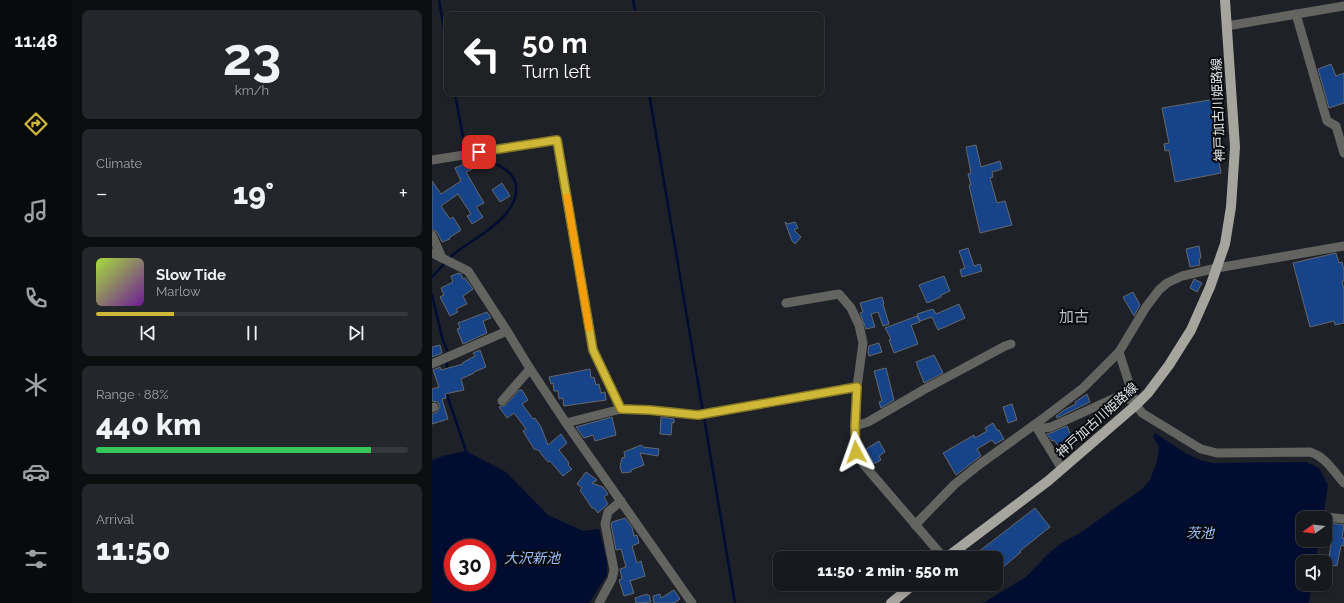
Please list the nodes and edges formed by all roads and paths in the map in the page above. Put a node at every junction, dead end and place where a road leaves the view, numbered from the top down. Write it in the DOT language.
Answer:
graph roads {
  1 [pos="1225,0"];
  2 [pos="1322,5"];
  3 [pos="1344,6"];
  4 [pos="1296,14"];
  5 [pos="1227,26"];
  6 [pos="1344,120"];
  7 [pos="1336,126"];
  8 [pos="1344,153"];
  9 [pos="432,160"];
  10 [pos="432,235"];
  11 [pos="1344,246"];
  12 [pos="432,252"];
  13 [pos="442,258"];
  14 [pos="1217,268"];
  15 [pos="786,303"];
  16 [pos="507,331"];
  17 [pos="1011,344"];
  18 [pos="1119,352"];
  19 [pos="432,364"];
  20 [pos="530,369"];
  21 [pos="857,387"];
  22 [pos="502,401"];
  23 [pos="1136,404"];
  24 [pos="621,409"];
  25 [pos="566,423"];
  26 [pos="855,426"];
  27 [pos="1036,427"];
  28 [pos="1062,469"];
  29 [pos="1344,483"];
  30 [pos="621,502"];
  31 [pos="1332,517"];
  32 [pos="1344,518"];
  33 [pos="915,525"];
  34 [pos="939,551"];
  35 [pos="954,551"];
  36 [pos="906,591"];
  37 [pos="599,603"];
  38 [pos="692,603"];
  39 [pos="891,603"];
  1 -- 5 [label="main road, 神戸加古川姫路線"];
  2 -- 3 [label="street"];
  2 -- 4 [label="street"];
  4 -- 5 [label="street"];
  4 -- 7 [label="street"];
  5 -- 14 [label="main road, 神戸加古川姫路線"];
  6 -- 7 [label="street"];
  7 -- 8 [label="street"];
  9 -- 24 [label="street"];
  10 -- 13 [label="street"];
  11 -- 14 [label="street"];
  12 -- 13 [label="street"];
  13 -- 16 [label="street"];
  14 -- 18 [label="street"];
  14 -- 23 [label="main road, 神戸加古川姫路線"];
  15 -- 21 [label="street"];
  16 -- 19 [label="street"];
  16 -- 20 [label="street"];
  17 -- 26 [label="street"];
  18 -- 23 [label="street"];
  18 -- 27 [label="street"];
  20 -- 22 [label="street"];
  20 -- 25 [label="street"];
  21 -- 24 [label="street"];
  21 -- 26 [label="street"];
  23 -- 27 [label="street"];
  23 -- 28 [label="main road, 神戸加古川姫路線"];
  23 -- 29 [label="street"];
  24 -- 25 [label="street"];
  25 -- 30 [label="street"];
  26 -- 33 [label="street"];
  27 -- 28 [label="street"];
  27 -- 33 [label="street"];
  28 -- 35 [label="main road, 神戸加古川姫路線"];
  30 -- 37 [label="street"];
  30 -- 38 [label="street"];
  31 -- 32 [label="street"];
  33 -- 34 [label="street"];
  36 -- 39 [label="main road"];
}
